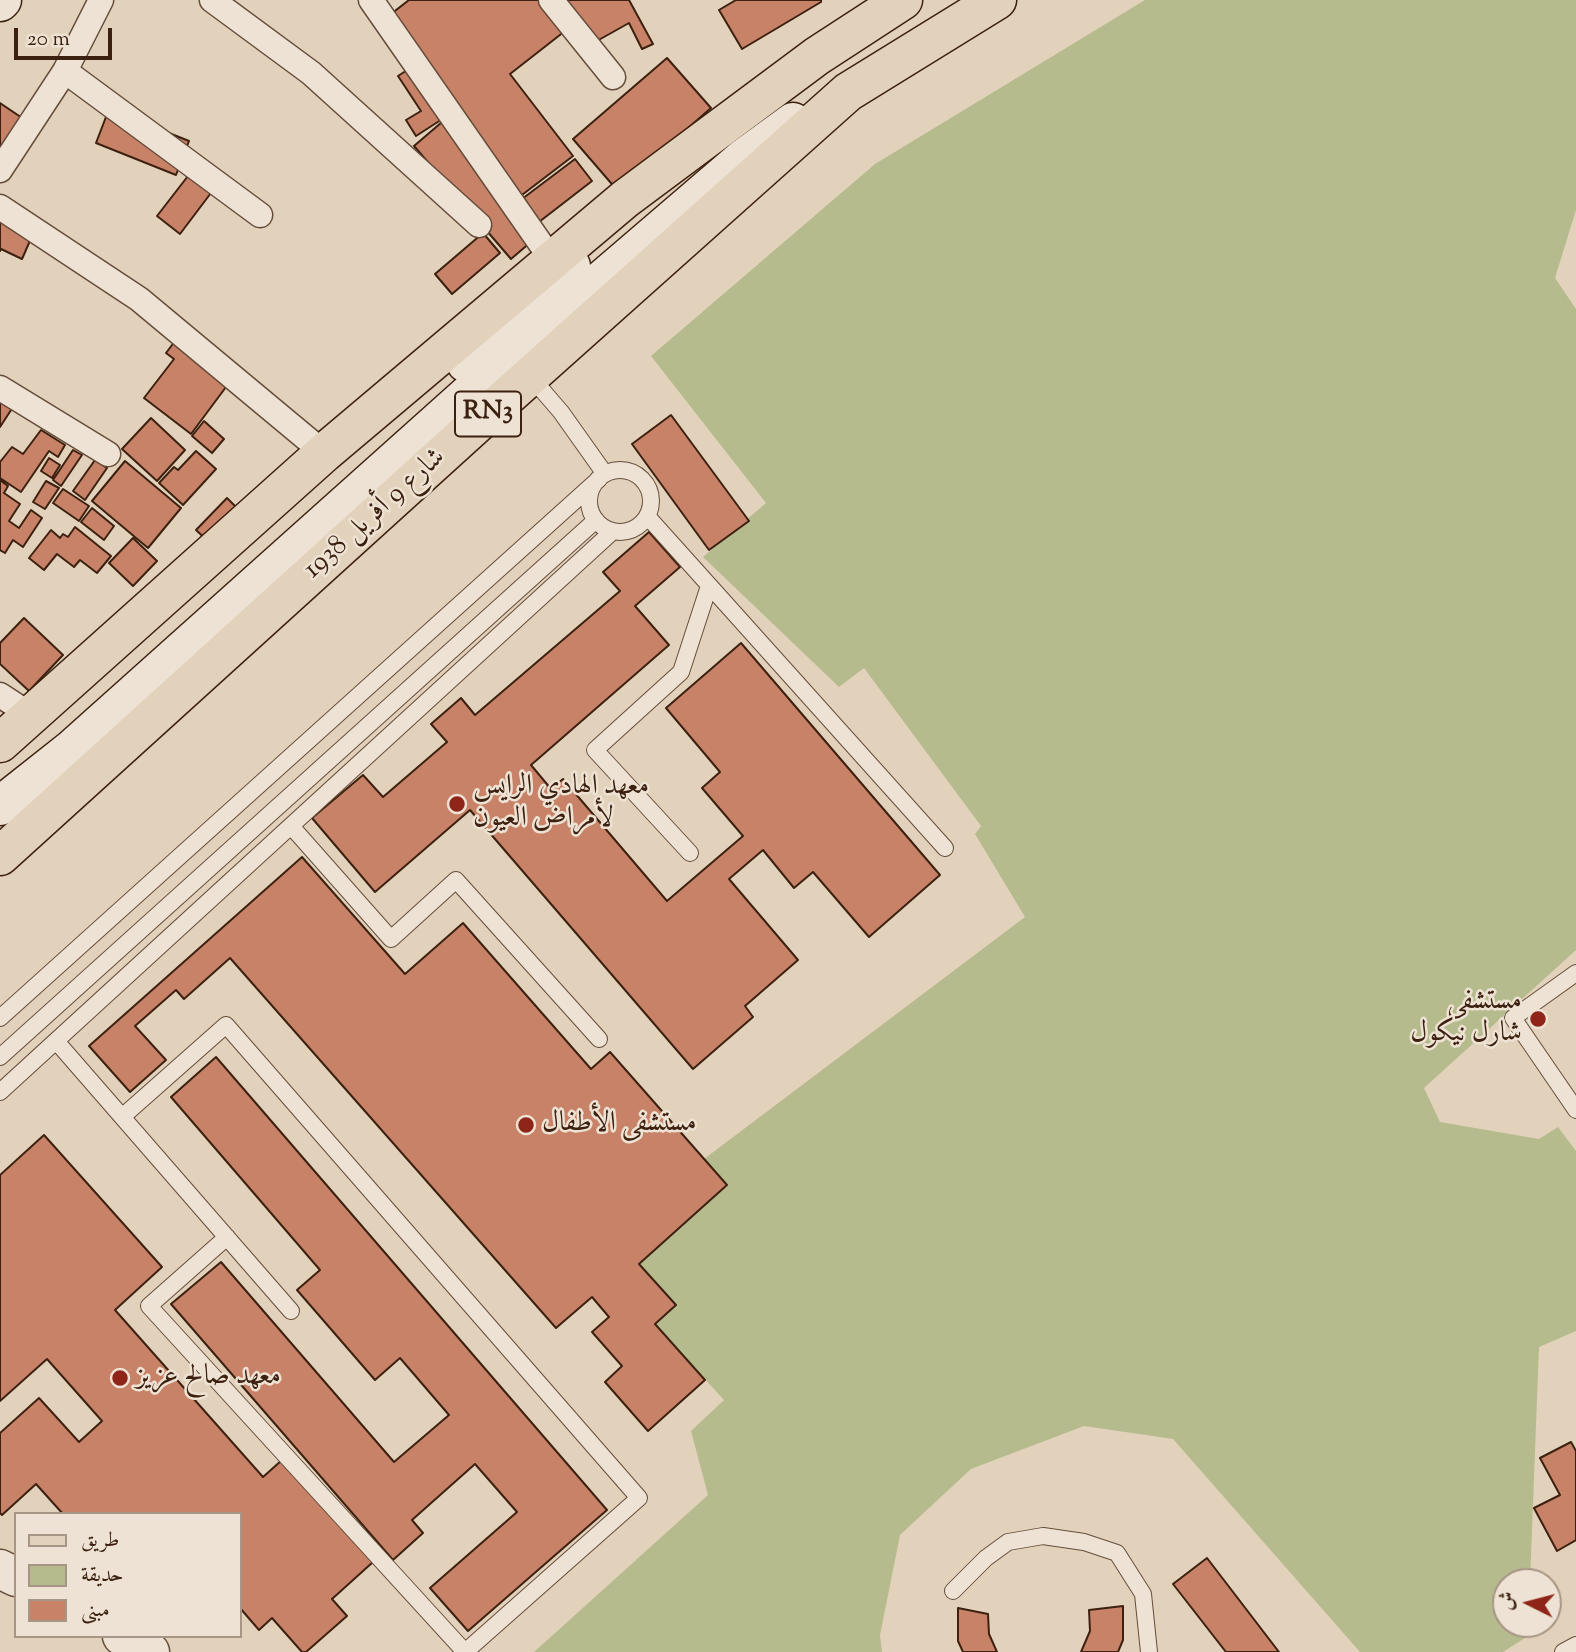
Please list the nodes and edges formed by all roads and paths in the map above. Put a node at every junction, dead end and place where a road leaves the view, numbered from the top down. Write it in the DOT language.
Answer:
graph roads {
  1 [pos="101,0"];
  2 [pos="212,0"];
  3 [pos="371,0"];
  4 [pos="551,0"];
  5 [pos="903,0"];
  6 [pos="997,0"];
  7 [pos="817,56"];
  8 [pos="65,71"];
  9 [pos="613,77"];
  10 [pos="848,92"];
  11 [pos="0,170"];
  12 [pos="0,207"];
  13 [pos="260,215"];
  14 [pos="479,225"];
  15 [pos="552,260"];
  16 [pos="530,376"];
  17 [pos="0,388"];
  18 [pos="324,453"];
  19 [pos="108,454"];
  20 [pos="602,476"];
  21 [pos="647,516"];
  22 [pos="596,520"];
  23 [pos="613,531"];
  24 [pos="709,586"];
  25 [pos="0,695"];
  26 [pos="32,716"];
  27 [pos="0,743"];
  28 [pos="0,777"];
  29 [pos="0,806"];
  30 [pos="291,826"];
  31 [pos="945,848"];
  32 [pos="690,853"];
  33 [pos="0,856"];
  34 [pos="1576,973"];
  35 [pos="0,1018"];
  36 [pos="599,1040"];
  37 [pos="56,1041"];
  38 [pos="0,1057"];
  39 [pos="0,1092"];
  40 [pos="1576,1110"];
  41 [pos="122,1117"];
  42 [pos="227,1237"];
  43 [pos="291,1311"];
  44 [pos="953,1591"];
  45 [pos="126,1638"];
  46 [pos="1576,1645"];
  47 [pos="150,1652"];
  48 [pos="1149,1652"];
  49 [pos="1563,1652"];
  1 -- 8 [label="street"];
  2 -- 14 [label="street"];
  3 -- 15 [label="street"];
  4 -- 9 [label="street"];
  5 -- 7 [label="main road, شارع 9 أفريل 1938 / RN3"];
  6 -- 10 [label="main road, شارع 9 أفريل 1938 / RN3"];
  7 -- 15 [label="main road, شارع 9 أفريل 1938 / RN3"];
  7 -- 28 [label="main road, شارع 9 أفريل 1938"];
  8 -- 11 [label="street"];
  8 -- 13 [label="street"];
  10 -- 16 [label="main road, شارع 9 أفريل 1938 / RN3"];
  10 -- 29 [label="main road, شارع 9 أفريل 1938"];
  12 -- 18 [label="street"];
  15 -- 18 [label="main road, شارع 9 أفريل 1938 / RN3"];
  16 -- 20 [label="lane"];
  16 -- 33 [label="main road, شارع 9 أفريل 1938 / RN3"];
  17 -- 19 [label="street"];
  18 -- 26 [label="main road, شارع 9 أفريل 1938 / RN3"];
  20 -- 21 [label="lane"];
  20 -- 22 [label="lane"];
  20 -- 35 [label="lane"];
  21 -- 23 [label="lane"];
  21 -- 24 [label="lane"];
  22 -- 23 [label="lane"];
  22 -- 38 [label="lane"];
  23 -- 30 [label="lane"];
  24 -- 31 [label="lane"];
  24 -- 32 [label="lane"];
  25 -- 26 [label="street"];
  26 -- 27 [label="main road, شارع 9 أفريل 1938 / RN3"];
  30 -- 36 [label="lane"];
  30 -- 37 [label="lane"];
  34 -- 40 [label="lane"];
  37 -- 39 [label="lane"];
  37 -- 41 [label="lane"];
  41 -- 42 [label="lane"];
  41 -- 42 [label="lane"];
  42 -- 43 [label="lane"];
  44 -- 48 [label="lane"];
  45 -- 47 [label="main road"];
  46 -- 49 [label="lane"];
}
